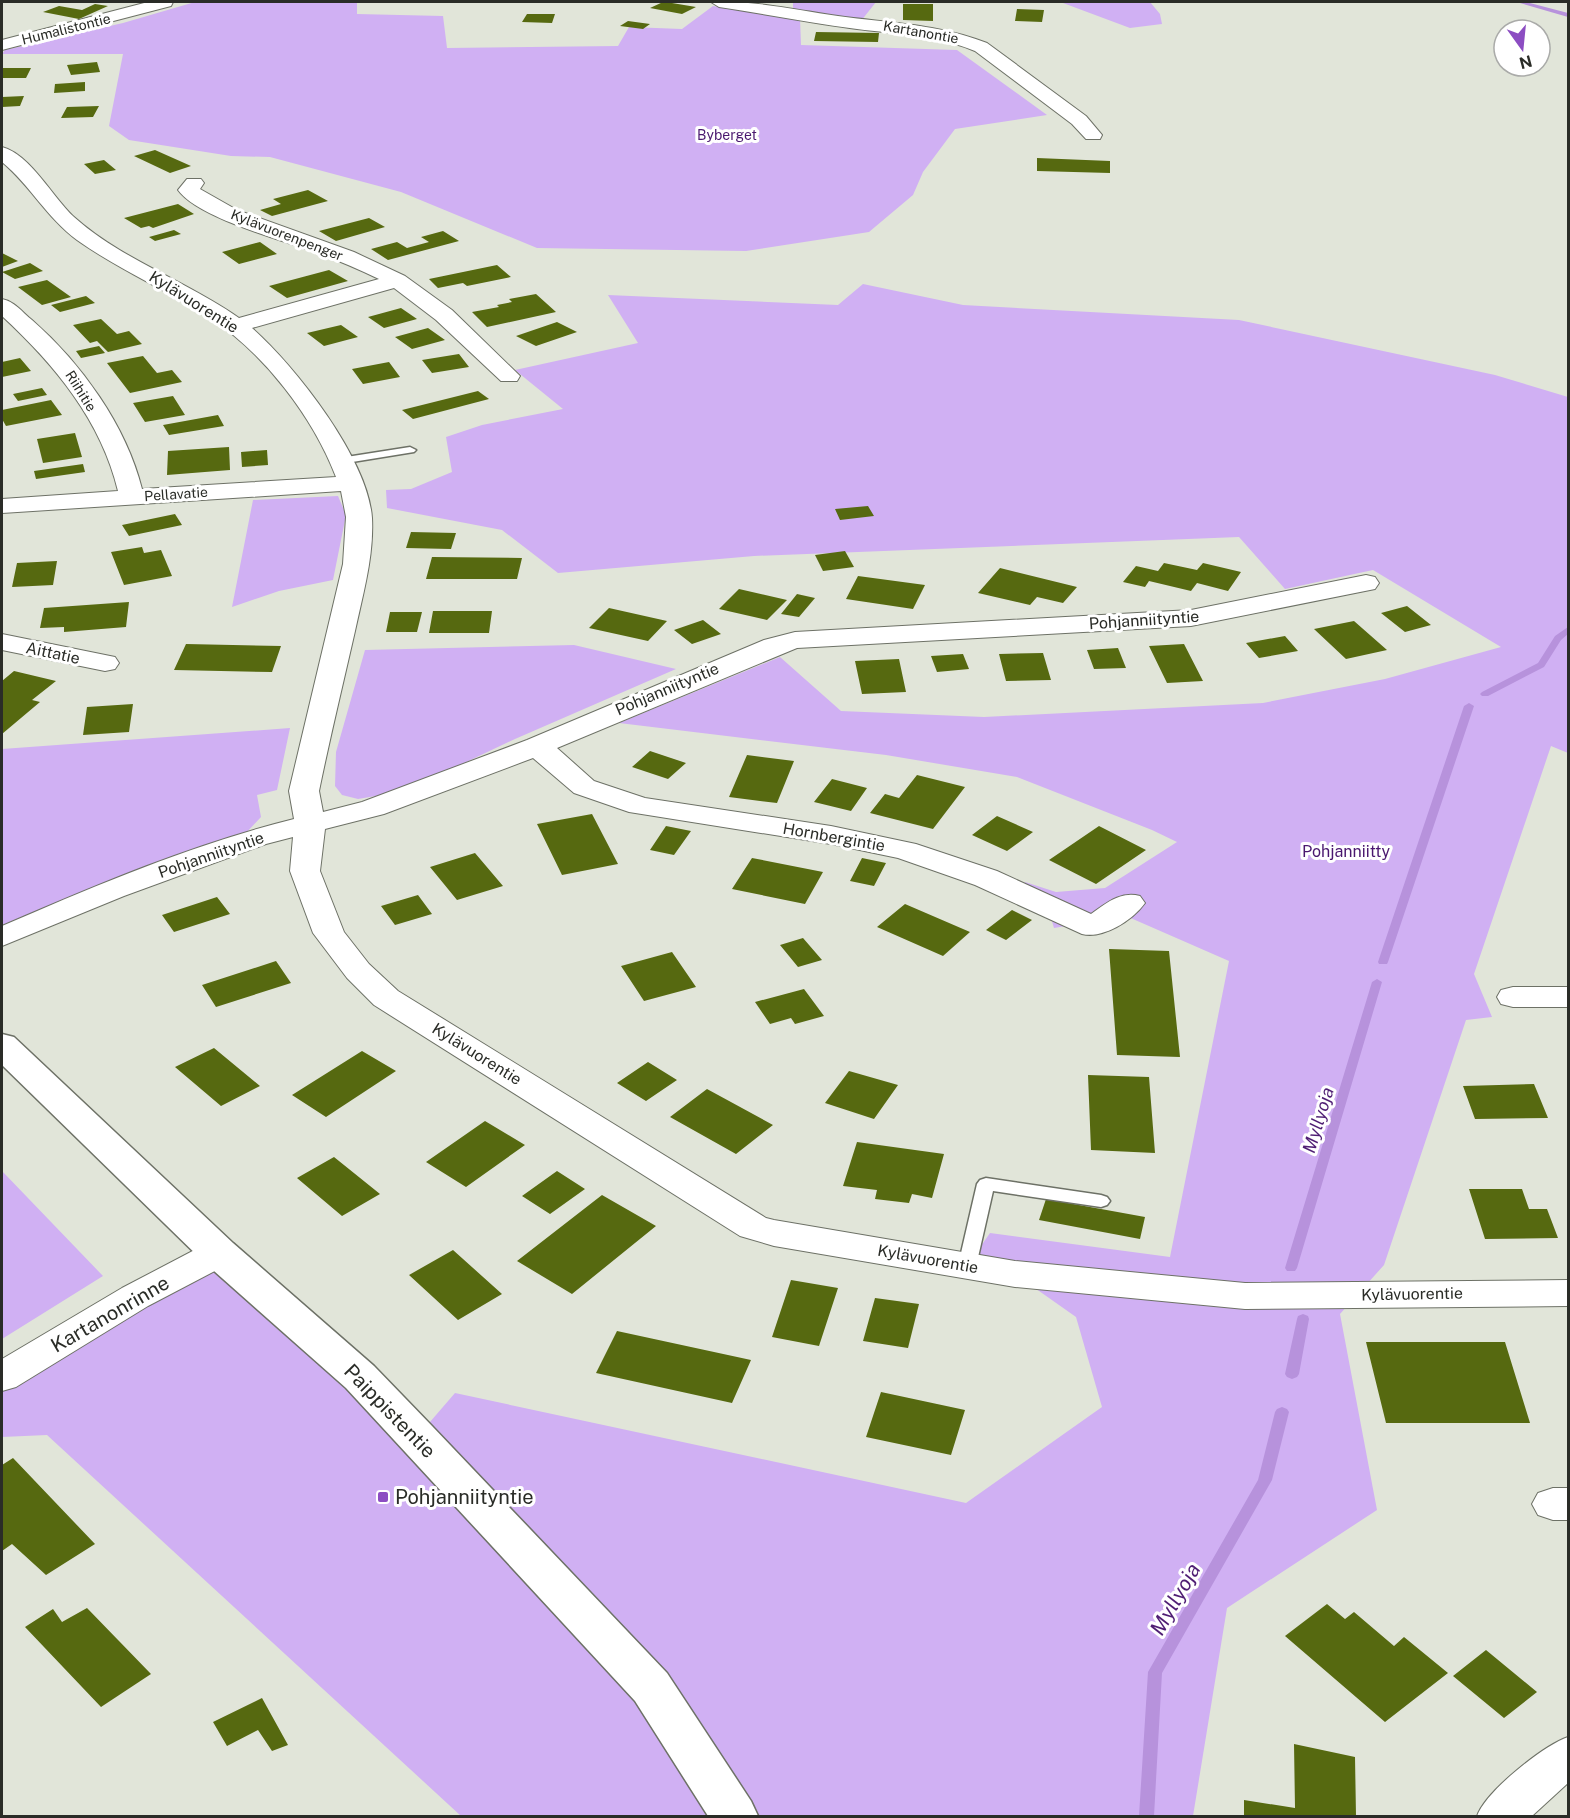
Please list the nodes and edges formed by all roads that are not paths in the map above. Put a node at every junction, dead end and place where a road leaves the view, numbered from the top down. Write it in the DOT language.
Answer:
graph roads {
  1 [pos="165,2"];
  2 [pos="719,2"];
  3 [pos="2,45"];
  4 [pos="1093,135"];
  5 [pos="2,153"];
  6 [pos="194,183"];
  7 [pos="397,281"];
  8 [pos="2,305"];
  9 [pos="236,326"];
  10 [pos="509,376"];
  11 [pos="411,450"];
  12 [pos="345,472"];
  13 [pos="132,497"];
  14 [pos="2,506"];
  15 [pos="1365,583"];
  16 [pos="2,642"];
  17 [pos="105,663"];
  18 [pos="537,746"];
  19 [pos="310,824"];
  20 [pos="1129,903"];
  21 [pos="2,937"];
  22 [pos="1513,997"];
  23 [pos="1569,997"];
  24 [pos="2,1045"];
  25 [pos="1101,1201"];
  26 [pos="219,1253"];
  27 [pos="968,1266"];
  28 [pos="1569,1293"];
  29 [pos="2,1377"];
  30 [pos="1569,1756"];
  31 [pos="734,1816"];
  32 [pos="1500,1816"];
  1 -- 3 [label="street, Humalistontie"];
  2 -- 4 [label="street, Kartanontie"];
  5 -- 9 [label="street, Kylävuorentie"];
  6 -- 7 [label="street, Kylävuorenpenger"];
  7 -- 9 [label="street"];
  7 -- 10 [label="street, Kylävuorenpenger"];
  8 -- 13 [label="street, Riihitie"];
  9 -- 12 [label="street, Kylävuorentie"];
  11 -- 12 [label="lane"];
  12 -- 13 [label="street, Pellavatie"];
  12 -- 19 [label="street, Kylävuorentie"];
  13 -- 14 [label="street, Pellavatie"];
  15 -- 18 [label="street, Pohjanniityntie"];
  16 -- 17 [label="street, Aittatie"];
  18 -- 19 [label="street, Pohjanniityntie"];
  18 -- 20 [label="street, Hornbergintie"];
  19 -- 21 [label="street, Pohjanniityntie"];
  19 -- 27 [label="street, Kylävuorentie"];
  22 -- 23 [label="street"];
  24 -- 26 [label="street, Paippistentie"];
  25 -- 27 [label="lane"];
  26 -- 29 [label="street, Kartanonrinne"];
  26 -- 31 [label="street, Paippistentie"];
  27 -- 28 [label="street, Kylävuorentie"];
  30 -- 32 [label="street"];
}
